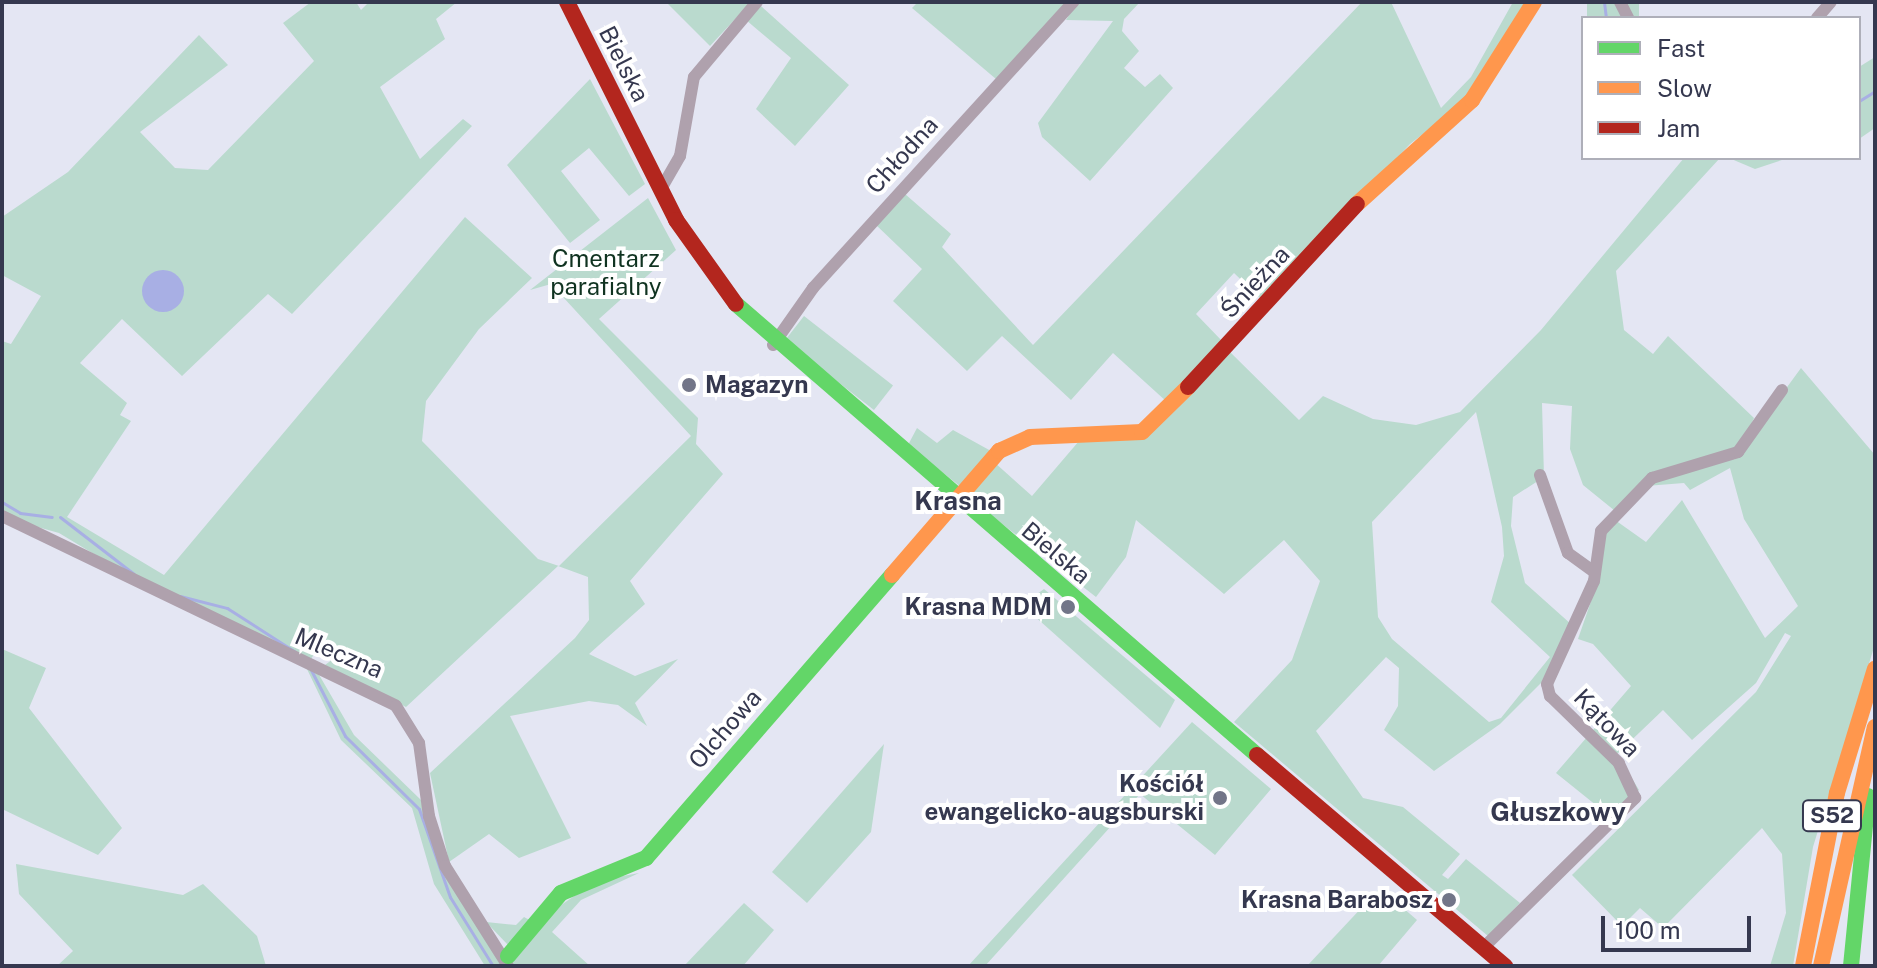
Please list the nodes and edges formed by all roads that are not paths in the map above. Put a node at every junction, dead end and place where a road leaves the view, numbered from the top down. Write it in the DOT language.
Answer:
graph roads {
  1 [pos="567,2"];
  2 [pos="757,2"];
  3 [pos="1073,2"];
  4 [pos="1534,2"];
  5 [pos="661,189"];
  6 [pos="773,345"];
  7 [pos="1782,390"];
  8 [pos="1540,475"];
  9 [pos="957,500"];
  10 [pos="2,516"];
  11 [pos="1593,571"];
  12 [pos="1875,669"];
  13 [pos="1875,727"];
  14 [pos="1875,748"];
  15 [pos="1483,948"];
  16 [pos="508,961"];
  17 [pos="1505,966"];
  18 [pos="1803,966"];
  19 [pos="1821,966"];
  20 [pos="1851,966"];
  1 -- 5 [label="main road, Bielska"];
  2 -- 5 [label="street"];
  3 -- 6 [label="street, Chłodna"];
  4 -- 9 [label="main road, Śnieżna"];
  5 -- 6 [label="main road, Bielska"];
  6 -- 9 [label="main road, Bielska"];
  7 -- 11 [label="street, Kątowa"];
  8 -- 11 [label="street"];
  9 -- 15 [label="main road, Bielska"];
  9 -- 16 [label="main road, Olchowa"];
  10 -- 16 [label="street, Mleczna"];
  11 -- 15 [label="street, Kątowa"];
  12 -- 18 [label="main road, S52"];
  13 -- 19 [label="main road, S52"];
  14 -- 20 [label="main road"];
  15 -- 17 [label="main road, Bielska"];
}
